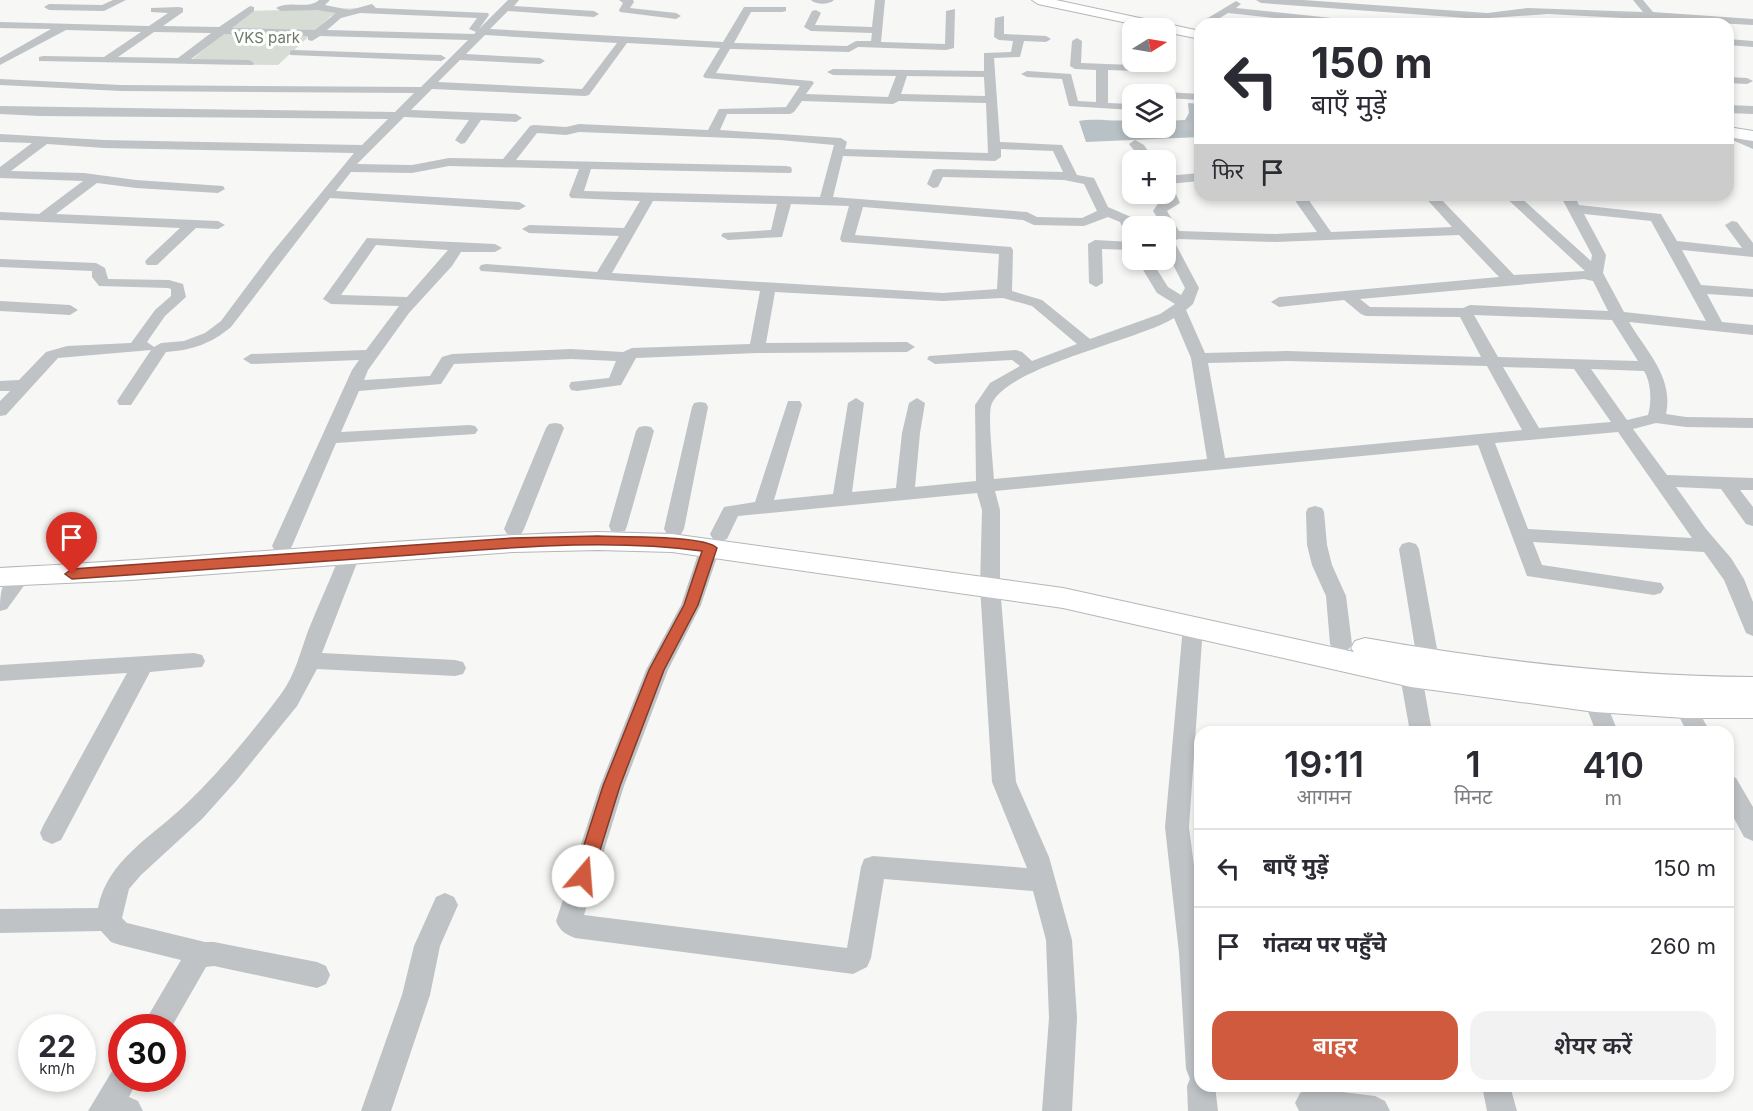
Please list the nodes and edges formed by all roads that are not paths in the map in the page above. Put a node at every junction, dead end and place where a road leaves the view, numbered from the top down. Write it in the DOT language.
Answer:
graph roads {
  1 [pos="60,0"];
  2 [pos="121,0"];
  3 [pos="190,0"];
  4 [pos="325,0"];
  5 [pos="386,0"];
  6 [pos="624,0"];
  7 [pos="816,0"];
  8 [pos="829,0"];
  9 [pos="868,0"];
  10 [pos="880,0"];
  11 [pos="1038,0"];
  12 [pos="1242,0"];
  13 [pos="1261,0"];
  14 [pos="1575,0"];
  15 [pos="1638,0"];
  16 [pos="1446,3"];
  17 [pos="279,4"];
  18 [pos="509,4"];
  19 [pos="747,4"];
  20 [pos="268,7"];
  21 [pos="316,7"];
  22 [pos="104,8"];
  23 [pos="1364,8"];
  24 [pos="250,9"];
  25 [pos="782,9"];
  26 [pos="155,10"];
  27 [pos="178,10"];
  28 [pos="359,10"];
  29 [pos="951,10"];
  30 [pos="1226,10"];
  31 [pos="1407,11"];
  32 [pos="43,12"];
  33 [pos="347,12"];
  34 [pos="415,13"];
  35 [pos="816,13"];
  36 [pos="594,14"];
  37 [pos="1585,14"];
  38 [pos="1472,15"];
  39 [pos="676,16"];
  40 [pos="1000,18"];
  41 [pos="1214,18"];
  42 [pos="1303,18"];
  43 [pos="1366,18"];
  44 [pos="1409,18"];
  45 [pos="1482,18"];
  46 [pos="1499,18"];
  47 [pos="1636,18"];
  48 [pos="1652,18"];
  49 [pos="1122,21"];
  50 [pos="1734,22"];
  51 [pos="1753,22"];
  52 [pos="327,24"];
  53 [pos="19,26"];
  54 [pos="402,26"];
  55 [pos="68,27"];
  56 [pos="2,28"];
  57 [pos="152,29"];
  58 [pos="877,30"];
  59 [pos="1194,30"];
  60 [pos="220,31"];
  61 [pos="1176,32"];
  62 [pos="317,33"];
  63 [pos="475,34"];
  64 [pos="391,35"];
  65 [pos="1020,38"];
  66 [pos="1046,39"];
  67 [pos="624,40"];
  68 [pos="1077,41"];
  69 [pos="1734,42"];
  70 [pos="1753,44"];
  71 [pos="304,45"];
  72 [pos="726,45"];
  73 [pos="875,45"];
  74 [pos="378,46"];
  75 [pos="455,52"];
  76 [pos="367,57"];
  77 [pos="441,58"];
  78 [pos="43,59"];
  79 [pos="105,61"];
  80 [pos="540,61"];
  81 [pos="0,62"];
  82 [pos="180,62"];
  83 [pos="249,63"];
  84 [pos="358,66"];
  85 [pos="1102,67"];
  86 [pos="832,72"];
  87 [pos="902,74"];
  88 [pos="1026,74"];
  89 [pos="990,75"];
  90 [pos="1734,80"];
  91 [pos="1163,81"];
  92 [pos="1747,81"];
  93 [pos="0,82"];
  94 [pos="427,87"];
  95 [pos="288,89"];
  96 [pos="1194,94"];
  97 [pos="798,97"];
  98 [pos="896,97"];
  99 [pos="992,100"];
  100 [pos="1102,106"];
  101 [pos="1122,107"];
  102 [pos="1734,109"];
  103 [pos="0,110"];
  104 [pos="1753,111"];
  105 [pos="72,113"];
  106 [pos="195,115"];
  107 [pos="260,115"];
  108 [pos="399,115"];
  109 [pos="477,117"];
  110 [pos="516,118"];
  111 [pos="1176,126"];
  112 [pos="1194,127"];
  113 [pos="712,134"];
  114 [pos="0,138"];
  115 [pos="45,140"];
  116 [pos="461,140"];
  117 [pos="1135,144"];
  118 [pos="153,145"];
  119 [pos="365,149"];
  120 [pos="1141,150"];
  121 [pos="995,151"];
  122 [pos="838,152"];
  123 [pos="506,164"];
  124 [pos="586,166"];
  125 [pos="348,168"];
  126 [pos="786,170"];
  127 [pos="1,172"];
  128 [pos="994,175"];
  129 [pos="1071,176"];
  130 [pos="95,178"];
  131 [pos="1194,178"];
  132 [pos="1176,179"];
  133 [pos="933,184"];
  134 [pos="218,189"];
  135 [pos="991,191"];
  136 [pos="326,194"];
  137 [pos="649,196"];
  138 [pos="786,200"];
  139 [pos="825,201"];
  140 [pos="1303,201"];
  141 [pos="1435,201"];
  142 [pos="1517,201"];
  143 [pos="1571,202"];
  144 [pos="857,203"];
  145 [pos="1168,204"];
  146 [pos="519,206"];
  147 [pos="1107,212"];
  148 [pos="0,216"];
  149 [pos="1162,216"];
  150 [pos="19,217"];
  151 [pos="42,218"];
  152 [pos="1122,218"];
  153 [pos="192,224"];
  154 [pos="218,225"];
  155 [pos="1732,225"];
  156 [pos="529,229"];
  157 [pos="1462,231"];
  158 [pos="0,232"];
  159 [pos="628,232"];
  160 [pos="728,236"];
  161 [pos="1327,236"];
  162 [pos="1176,238"];
  163 [pos="1122,245"];
  164 [pos="1672,245"];
  165 [pos="459,247"];
  166 [pos="495,248"];
  167 [pos="1753,252"];
  168 [pos="1176,253"];
  169 [pos="152,261"];
  170 [pos="0,263"];
  171 [pos="486,268"];
  172 [pos="1150,270"];
  173 [pos="1597,275"];
  174 [pos="602,277"];
  175 [pos="1510,280"];
  176 [pos="1096,283"];
  177 [pos="768,287"];
  178 [pos="1696,289"];
  179 [pos="1004,293"];
  180 [pos="1753,293"];
  181 [pos="1348,296"];
  182 [pos="1184,299"];
  183 [pos="412,302"];
  184 [pos="1279,302"];
  185 [pos="0,306"];
  186 [pos="70,310"];
  187 [pos="1466,313"];
  188 [pos="1618,316"];
  189 [pos="1720,327"];
  190 [pos="1753,330"];
  191 [pos="1089,346"];
  192 [pos="162,347"];
  193 [pos="907,347"];
  194 [pos="135,348"];
  195 [pos="757,348"];
  196 [pos="371,355"];
  197 [pos="626,357"];
  198 [pos="1199,358"];
  199 [pos="251,359"];
  200 [pos="936,359"];
  201 [pos="1492,361"];
  202 [pos="1579,364"];
  203 [pos="1650,366"];
  204 [pos="1030,367"];
  205 [pos="24,385"];
  206 [pos="0,386"];
  207 [pos="353,386"];
  208 [pos="577,386"];
  209 [pos="125,401"];
  210 [pos="917,402"];
  211 [pos="856,403"];
  212 [pos="794,405"];
  213 [pos="700,407"];
  214 [pos="0,411"];
  215 [pos="1656,418"];
  216 [pos="1753,423"];
  217 [pos="1622,426"];
  218 [pos="555,428"];
  219 [pos="469,430"];
  220 [pos="645,431"];
  221 [pos="1534,435"];
  222 [pos="331,438"];
  223 [pos="1485,439"];
  224 [pos="1217,464"];
  225 [pos="1663,481"];
  226 [pos="1726,483"];
  227 [pos="1753,484"];
  228 [pos="985,486"];
  229 [pos="905,493"];
  230 [pos="842,499"];
  231 [pos="763,507"];
  232 [pos="1315,512"];
  233 [pos="1753,520"];
  234 [pos="618,526"];
  235 [pos="674,529"];
  236 [pos="514,530"];
  237 [pos="1523,535"];
  238 [pos="715,541"];
  239 [pos="282,546"];
  240 [pos="1710,546"];
  241 [pos="1409,549"];
  242 [pos="350,555"];
  243 [pos="0,560"];
  244 [pos="11,577"];
  245 [pos="990,579"];
  246 [pos="1654,588"];
  247 [pos="0,604"];
  248 [pos="1193,626"];
  249 [pos="1753,628"];
  250 [pos="1341,644"];
  251 [pos="194,661"];
  252 [pos="310,661"];
  253 [pos="142,664"];
  254 [pos="455,668"];
  255 [pos="1420,668"];
  256 [pos="0,673"];
  257 [pos="1753,688"];
  258 [pos="1595,700"];
  259 [pos="1685,707"];
  260 [pos="1753,707"];
  261 [pos="1421,726"];
  262 [pos="1605,726"];
  263 [pos="1696,726"];
  264 [pos="1734,796"];
  265 [pos="1753,830"];
  266 [pos="52,832"];
  267 [pos="1043,880"];
  268 [pos="445,905"];
  269 [pos="1194,910"];
  270 [pos="109,918"];
  271 [pos="0,921"];
  272 [pos="198,955"];
  273 [pos="317,975"];
  274 [pos="163,1014"];
  275 [pos="119,1092"];
  276 [pos="1201,1092"];
  277 [pos="1497,1092"];
  278 [pos="1310,1103"];
  279 [pos="113,1110"];
  280 [pos="376,1111"];
  281 [pos="1057,1111"];
  282 [pos="1203,1111"];
  283 [pos="1375,1111"];
  284 [pos="1502,1111"];
  1 -- 32 [label="street"];
  2 -- 22 [label="street"];
  3 -- 27 [label="street"];
  4 -- 21 [label="street"];
  5 -- 28 [label="street"];
  6 -- 39 [label="street"];
  7 -- 8 [label="street"];
  9 -- 10 [label="street"];
  10 -- 58 [label="street"];
  11 -- 49 [label="main road"];
  12 -- 30 [label="street"];
  13 -- 23 [label="street"];
  14 -- 37 [label="street"];
  15 -- 48 [label="street"];
  16 -- 38 [label="street"];
  17 -- 20 [label="street"];
  17 -- 21 [label="street"];
  18 -- 36 [label="street"];
  18 -- 63 [label="street"];
  19 -- 25 [label="street"];
  19 -- 72 [label="street"];
  21 -- 33 [label="street"];
  22 -- 32 [label="street"];
  22 -- 55 [label="street"];
  23 -- 31 [label="street"];
  23 -- 43 [label="street"];
  24 -- 60 [label="street"];
  26 -- 27 [label="street"];
  27 -- 57 [label="street"];
  28 -- 33 [label="street"];
  28 -- 34 [label="street"];
  29 -- 73 [label="street"];
  30 -- 41 [label="street"];
  30 -- 42 [label="street"];
  31 -- 38 [label="street"];
  31 -- 44 [label="street"];
  32 -- 53 [label="street"];
  33 -- 52 [label="street"];
  34 -- 54 [label="street"];
  34 -- 63 [label="street"];
  35 -- 58 [label="street"];
  37 -- 46 [label="street"];
  37 -- 47 [label="street"];
  38 -- 45 [label="street"];
  40 -- 65 [label="street"];
  50 -- 51 [label="street"];
  52 -- 54 [label="street"];
  52 -- 62 [label="street"];
  53 -- 55 [label="street"];
  53 -- 56 [label="street"];
  54 -- 63 [label="street"];
  54 -- 64 [label="street"];
  55 -- 57 [label="street"];
  55 -- 81 [label="street"];
  57 -- 60 [label="street"];
  57 -- 79 [label="street"];
  58 -- 73 [label="street"];
  59 -- 61 [label="main road"];
  60 -- 62 [label="street"];
  60 -- 82 [label="street"];
  62 -- 64 [label="street"];
  62 -- 71 [label="street"];
  63 -- 64 [label="street"];
  63 -- 67 [label="street"];
  63 -- 75 [label="street"];
  64 -- 74 [label="street"];
  65 -- 66 [label="street"];
  65 -- 89 [label="street"];
  67 -- 72 [label="street"];
  67 -- 94 [label="street"];
  68 -- 85 [label="street"];
  69 -- 70 [label="street"];
  71 -- 74 [label="street"];
  71 -- 76 [label="street"];
  72 -- 73 [label="street"];
  72 -- 97 [label="street"];
  74 -- 75 [label="street"];
  74 -- 76 [label="street"];
  75 -- 80 [label="street"];
  75 -- 94 [label="street"];
  76 -- 77 [label="street"];
  76 -- 84 [label="street"];
  78 -- 79 [label="street"];
  79 -- 82 [label="street"];
  82 -- 83 [label="street"];
  85 -- 91 [label="street"];
  85 -- 100 [label="street"];
  86 -- 87 [label="street"];
  87 -- 89 [label="street"];
  87 -- 98 [label="street"];
  88 -- 100 [label="street"];
  89 -- 99 [label="street"];
  90 -- 92 [label="street"];
  91 -- 96 [label="street"];
  93 -- 95 [label="street"];
  94 -- 95 [label="street"];
  94 -- 108 [label="street"];
  95 -- 107 [label="street"];
  97 -- 98 [label="street"];
  97 -- 113 [label="street"];
  98 -- 99 [label="street"];
  99 -- 121 [label="street"];
  100 -- 101 [label="street"];
  102 -- 104 [label="street"];
  103 -- 105 [label="street"];
  105 -- 106 [label="street"];
  105 -- 115 [label="street"];
  106 -- 107 [label="street"];
  106 -- 118 [label="street"];
  107 -- 108 [label="street"];
  108 -- 109 [label="street"];
  108 -- 119 [label="street"];
  109 -- 110 [label="street"];
  109 -- 116 [label="street"];
  111 -- 112 [label="street"];
  113 -- 122 [label="street"];
  113 -- 123 [label="street"];
  114 -- 115 [label="street"];
  115 -- 118 [label="street"];
  115 -- 127 [label="street"];
  117 -- 120 [label="street"];
  118 -- 119 [label="street"];
  119 -- 125 [label="street"];
  121 -- 122 [label="street"];
  121 -- 128 [label="street"];
  121 -- 129 [label="street"];
  122 -- 139 [label="street"];
  123 -- 124 [label="street"];
  123 -- 125 [label="street"];
  124 -- 126 [label="street"];
  124 -- 137 [label="street"];
  125 -- 136 [label="street"];
  127 -- 130 [label="street"];
  128 -- 129 [label="street"];
  128 -- 133 [label="street"];
  128 -- 135 [label="street"];
  129 -- 147 [label="street"];
  130 -- 134 [label="street"];
  130 -- 151 [label="street"];
  131 -- 132 [label="street"];
  136 -- 146 [label="street"];
  136 -- 192 [label="street"];
  137 -- 138 [label="street"];
  137 -- 159 [label="street"];
  138 -- 139 [label="street"];
  138 -- 160 [label="street"];
  139 -- 144 [label="street"];
  140 -- 161 [label="street"];
  141 -- 157 [label="street"];
  142 -- 173 [label="street"];
  143 -- 164 [label="street"];
  143 -- 173 [label="street"];
  144 -- 147 [label="street"];
  144 -- 179 [label="street"];
  145 -- 149 [label="street"];
  147 -- 152 [label="street"];
  148 -- 150 [label="street"];
  150 -- 151 [label="street"];
  150 -- 158 [label="street"];
  151 -- 153 [label="street"];
  153 -- 154 [label="street"];
  153 -- 169 [label="street"];
  155 -- 167 [label="street"];
  156 -- 159 [label="street"];
  157 -- 161 [label="street"];
  157 -- 175 [label="street"];
  159 -- 174 [label="street"];
  161 -- 162 [label="street"];
  163 -- 176 [label="street"];
  164 -- 167 [label="street"];
  164 -- 178 [label="street"];
  165 -- 166 [label="street"];
  165 -- 183 [label="street"];
  165 -- 183 [label="street"];
  168 -- 182 [label="street"];
  170 -- 194 [label="street"];
  171 -- 174 [label="street"];
  172 -- 182 [label="street"];
  173 -- 175 [label="street"];
  173 -- 188 [label="street"];
  174 -- 177 [label="street"];
  175 -- 181 [label="street"];
  177 -- 179 [label="street"];
  177 -- 195 [label="street"];
  178 -- 180 [label="street"];
  178 -- 189 [label="street"];
  179 -- 191 [label="street"];
  181 -- 184 [label="street"];
  181 -- 187 [label="street"];
  182 -- 191 [label="street"];
  182 -- 198 [label="street"];
  183 -- 196 [label="street"];
  185 -- 186 [label="street"];
  187 -- 188 [label="street"];
  187 -- 201 [label="street"];
  188 -- 189 [label="street"];
  188 -- 203 [label="street"];
  189 -- 190 [label="street"];
  191 -- 204 [label="street"];
  192 -- 194 [label="street"];
  192 -- 209 [label="street"];
  193 -- 195 [label="street"];
  194 -- 205 [label="street"];
  195 -- 197 [label="street"];
  196 -- 199 [label="street"];
  196 -- 207 [label="street"];
  197 -- 207 [label="street"];
  197 -- 208 [label="street"];
  198 -- 201 [label="street"];
  198 -- 224 [label="street"];
  200 -- 204 [label="street"];
  201 -- 202 [label="street"];
  201 -- 221 [label="street"];
  202 -- 203 [label="street"];
  202 -- 217 [label="street"];
  203 -- 215 [label="street"];
  204 -- 228 [label="street"];
  205 -- 206 [label="street"];
  205 -- 214 [label="street"];
  207 -- 222 [label="street"];
  210 -- 229 [label="street"];
  211 -- 230 [label="street"];
  212 -- 231 [label="street"];
  213 -- 235 [label="street"];
  215 -- 216 [label="street"];
  215 -- 217 [label="street"];
  217 -- 221 [label="street"];
  217 -- 225 [label="street"];
  218 -- 236 [label="street"];
  219 -- 222 [label="street"];
  220 -- 234 [label="street"];
  221 -- 223 [label="street"];
  222 -- 239 [label="street"];
  223 -- 224 [label="street"];
  223 -- 237 [label="street"];
  224 -- 228 [label="street"];
  225 -- 226 [label="street"];
  225 -- 240 [label="street"];
  226 -- 227 [label="street"];
  226 -- 233 [label="street"];
  228 -- 229 [label="street"];
  228 -- 245 [label="street"];
  229 -- 230 [label="street"];
  230 -- 231 [label="street"];
  231 -- 238 [label="street"];
  232 -- 250 [label="street"];
  234 -- 235 [label="main road"];
  234 -- 236 [label="main road"];
  235 -- 238 [label="main road"];
  236 -- 239 [label="main road"];
  237 -- 240 [label="street"];
  237 -- 246 [label="street"];
  238 -- 242 [label="main road"];
  238 -- 245 [label="main road"];
  238 -- 267 [label="street"];
  239 -- 243 [label="main road"];
  240 -- 249 [label="street"];
  241 -- 255 [label="street"];
  242 -- 244 [label="main road"];
  242 -- 252 [label="street"];
  244 -- 247 [label="street"];
  245 -- 248 [label="main road"];
  245 -- 250 [label="main road"];
  245 -- 267 [label="street"];
  248 -- 255 [label="main road"];
  248 -- 269 [label="street"];
  250 -- 255 [label="main road"];
  251 -- 253 [label="street"];
  252 -- 254 [label="street"];
  252 -- 270 [label="street"];
  253 -- 256 [label="street"];
  253 -- 266 [label="street"];
  255 -- 257 [label="main road"];
  255 -- 258 [label="main road"];
  255 -- 261 [label="street"];
  258 -- 259 [label="main road"];
  258 -- 262 [label="street"];
  259 -- 260 [label="main road"];
  259 -- 263 [label="street"];
  264 -- 265 [label="street"];
  267 -- 281 [label="street"];
  268 -- 280 [label="street"];
  270 -- 271 [label="street"];
  270 -- 272 [label="street"];
  272 -- 273 [label="street"];
  272 -- 274 [label="street"];
  275 -- 279 [label="street"];
  276 -- 282 [label="street"];
  277 -- 284 [label="street"];
  278 -- 283 [label="street"];
}
